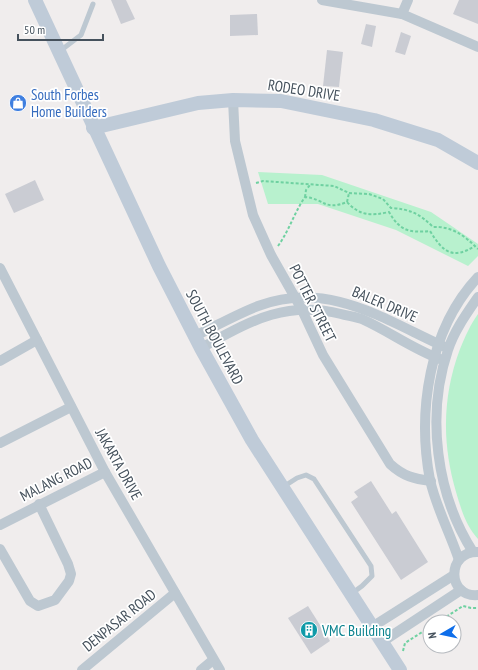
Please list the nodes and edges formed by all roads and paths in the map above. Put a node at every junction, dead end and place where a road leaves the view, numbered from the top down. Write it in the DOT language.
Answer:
graph roads {
  1 [pos="35,0"];
  2 [pos="322,0"];
  3 [pos="408,0"];
  4 [pos="93,4"];
  5 [pos="402,14"];
  6 [pos="477,43"];
  7 [pos="60,52"];
  8 [pos="233,100"];
  9 [pos="93,128"];
  10 [pos="478,163"];
  11 [pos="310,186"];
  12 [pos="246,187"];
  13 [pos="349,193"];
  14 [pos="305,197"];
  15 [pos="347,202"];
  16 [pos="391,208"];
  17 [pos="389,212"];
  18 [pos="433,227"];
  19 [pos="430,231"];
  20 [pos="474,246"];
  21 [pos="478,249"];
  22 [pos="271,255"];
  23 [pos="1,273"];
  24 [pos="478,277"];
  25 [pos="478,296"];
  26 [pos="296,299"];
  27 [pos="301,308"];
  28 [pos="37,340"];
  29 [pos="198,342"];
  30 [pos="444,346"];
  31 [pos="435,357"];
  32 [pos="0,361"];
  33 [pos="445,361"];
  34 [pos="71,407"];
  35 [pos="0,444"];
  36 [pos="105,472"];
  37 [pos="431,481"];
  38 [pos="283,487"];
  39 [pos="39,504"];
  40 [pos="0,525"];
  41 [pos="0,549"];
  42 [pos="475,552"];
  43 [pos="459,560"];
  44 [pos="454,574"];
  45 [pos="461,590"];
  46 [pos="175,593"];
  47 [pos="351,594"];
  48 [pos="478,595"];
  49 [pos="478,608"];
  50 [pos="450,614"];
  51 [pos="372,627"];
  52 [pos="422,632"];
  53 [pos="382,642"];
  54 [pos="403,651"];
  55 [pos="213,660"];
  56 [pos="82,670"];
  57 [pos="202,670"];
  58 [pos="220,670"];
  59 [pos="400,670"];
  1 -- 7 [label="main road, SOUTH BOULEVARD"];
  2 -- 5 [label="street"];
  3 -- 5 [label="street"];
  4 -- 7 [label="lane"];
  5 -- 6 [label="street"];
  7 -- 9 [label="main road, SOUTH BOULEVARD"];
  8 -- 9 [label="main road, RODEO DRIVE"];
  8 -- 10 [label="main road, RODEO DRIVE"];
  8 -- 12 [label="street, POTTER STREET"];
  9 -- 29 [label="main road, SOUTH BOULEVARD"];
  11 -- 12 [label="path"];
  11 -- 13 [label="path"];
  11 -- 14 [label="path"];
  12 -- 22 [label="street, POTTER STREET"];
  13 -- 15 [label="path"];
  13 -- 16 [label="path"];
  14 -- 15 [label="path"];
  14 -- 22 [label="path"];
  15 -- 17 [label="path"];
  16 -- 17 [label="path"];
  16 -- 18 [label="path"];
  17 -- 19 [label="path"];
  18 -- 19 [label="path"];
  18 -- 20 [label="path"];
  19 -- 20 [label="path"];
  20 -- 21 [label="path"];
  22 -- 26 [label="street, POTTER STREET"];
  23 -- 28 [label="street, JAKARTA DRIVE"];
  24 -- 30 [label="street"];
  25 -- 30 [label="street"];
  26 -- 27 [label="street, POTTER STREET"];
  26 -- 29 [label="street, BALER DRIVE"];
  26 -- 30 [label="street, BALER DRIVE"];
  27 -- 29 [label="street, BALER DRIVE"];
  27 -- 31 [label="street, BALER DRIVE"];
  27 -- 37 [label="street, POTTER STREET"];
  28 -- 32 [label="street"];
  28 -- 34 [label="street, JAKARTA DRIVE"];
  29 -- 38 [label="main road, SOUTH BOULEVARD"];
  30 -- 31 [label="street"];
  30 -- 33 [label="street"];
  31 -- 33 [label="street, BALER DRIVE"];
  31 -- 37 [label="street"];
  33 -- 42 [label="street"];
  34 -- 35 [label="street"];
  34 -- 36 [label="street, JAKARTA DRIVE"];
  36 -- 39 [label="street, MALANG ROAD"];
  36 -- 46 [label="street, JAKARTA DRIVE"];
  37 -- 43 [label="street"];
  38 -- 47 [label="main road, SOUTH BOULEVARD"];
  38 -- 47 [label="lane"];
  39 -- 40 [label="street, MALANG ROAD"];
  39 -- 41 [label="street"];
  42 -- 43 [label="street"];
  43 -- 44 [label="street"];
  44 -- 45 [label="street"];
  44 -- 51 [label="street"];
  45 -- 48 [label="street"];
  45 -- 53 [label="street"];
  46 -- 55 [label="street, JAKARTA DRIVE"];
  46 -- 56 [label="street, DENPASAR ROAD"];
  47 -- 51 [label="main road, SOUTH BOULEVARD"];
  49 -- 50 [label="path"];
  51 -- 53 [label="main road, SOUTH BOULEVARD"];
  52 -- 54 [label="path"];
  53 -- 59 [label="main road, SOUTH BOULEVARD"];
  55 -- 57 [label="street"];
  55 -- 58 [label="street, JAKARTA DRIVE"];
}
